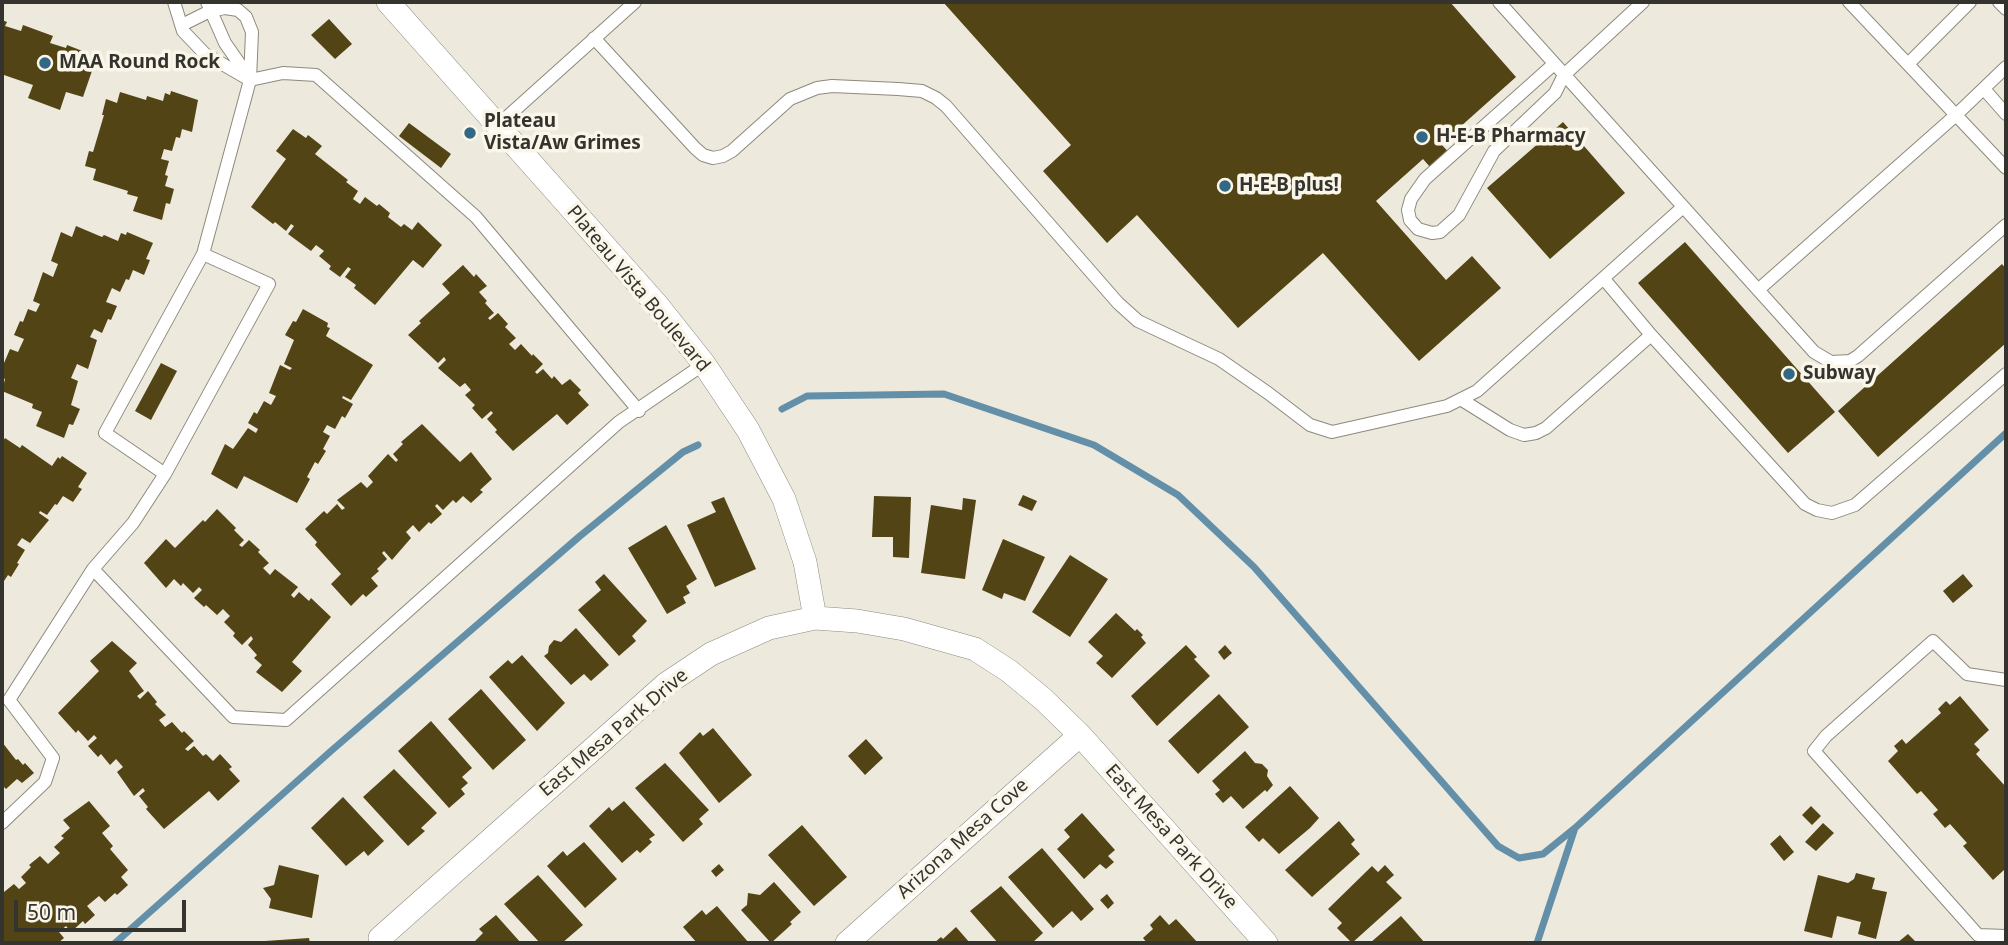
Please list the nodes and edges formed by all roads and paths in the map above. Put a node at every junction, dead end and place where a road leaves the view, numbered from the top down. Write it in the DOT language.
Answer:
graph roads {
  1 [pos="174,2"];
  2 [pos="388,2"];
  3 [pos="635,2"];
  4 [pos="1499,2"];
  5 [pos="1643,2"];
  6 [pos="1849,2"];
  7 [pos="1999,2"];
  8 [pos="1968,3"];
  9 [pos="209,6"];
  10 [pos="2006,9"];
  11 [pos="182,25"];
  12 [pos="594,38"];
  13 [pos="1554,64"];
  14 [pos="1908,64"];
  15 [pos="2006,67"];
  16 [pos="1564,75"];
  17 [pos="250,80"];
  18 [pos="1984,89"];
  19 [pos="2006,114"];
  20 [pos="1956,115"];
  21 [pos="497,126"];
  22 [pos="2006,167"];
  23 [pos="1683,207"];
  24 [pos="2006,225"];
  25 [pos="203,254"];
  26 [pos="1604,279"];
  27 [pos="1758,290"];
  28 [pos="1651,335"];
  29 [pos="705,364"];
  30 [pos="2006,374"];
  31 [pos="1462,400"];
  32 [pos="639,411"];
  33 [pos="165,474"];
  34 [pos="93,569"];
  35 [pos="815,618"];
  36 [pos="2006,680"];
  37 [pos="5,700"];
  38 [pos="1080,735"];
  39 [pos="2,823"];
  40 [pos="2006,936"];
  41 [pos="380,938"];
  42 [pos="847,943"];
  43 [pos="1266,943"];
  1 -- 11 [label="lane"];
  2 -- 21 [label="street, Plateau Vista Boulevard"];
  3 -- 12 [label="lane"];
  4 -- 13 [label="lane"];
  5 -- 16 [label="lane"];
  6 -- 14 [label="lane"];
  7 -- 10 [label="lane"];
  8 -- 14 [label="lane"];
  9 -- 11 [label="lane"];
  9 -- 17 [label="lane"];
  9 -- 17 [label="lane"];
  11 -- 17 [label="lane"];
  12 -- 21 [label="lane"];
  12 -- 31 [label="lane"];
  13 -- 16 [label="lane"];
  13 -- 16 [label="lane"];
  14 -- 20 [label="lane"];
  15 -- 18 [label="lane"];
  16 -- 23 [label="lane"];
  17 -- 25 [label="lane"];
  17 -- 32 [label="lane"];
  18 -- 19 [label="lane"];
  18 -- 20 [label="lane"];
  20 -- 22 [label="lane"];
  20 -- 27 [label="lane"];
  21 -- 29 [label="street, Plateau Vista Boulevard"];
  23 -- 26 [label="lane"];
  23 -- 27 [label="lane"];
  24 -- 27 [label="lane"];
  25 -- 33 [label="lane"];
  25 -- 33 [label="lane"];
  26 -- 28 [label="lane"];
  26 -- 31 [label="lane"];
  28 -- 30 [label="lane"];
  28 -- 31 [label="lane"];
  29 -- 32 [label="lane"];
  29 -- 35 [label="street, Plateau Vista Boulevard"];
  32 -- 34 [label="lane"];
  33 -- 34 [label="lane"];
  34 -- 37 [label="lane"];
  35 -- 38 [label="street, East Mesa Park Drive"];
  35 -- 41 [label="street, East Mesa Park Drive"];
  36 -- 40 [label="lane"];
  37 -- 39 [label="lane"];
  38 -- 42 [label="street, Arizona Mesa Cove"];
  38 -- 43 [label="street, East Mesa Park Drive"];
}
